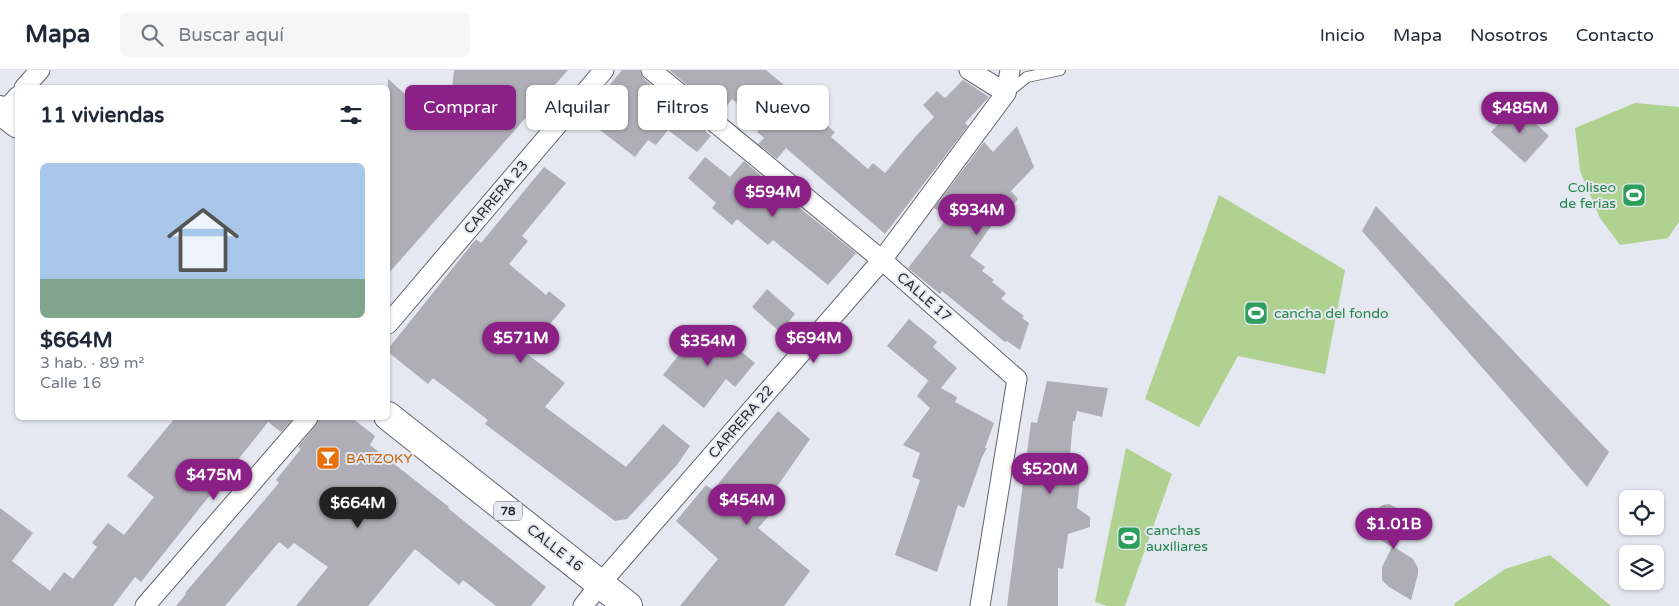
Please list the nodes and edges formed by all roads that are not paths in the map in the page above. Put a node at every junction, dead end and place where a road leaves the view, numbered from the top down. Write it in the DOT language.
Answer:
graph roads {
  1 [pos="40,70"];
  2 [pos="604,70"];
  3 [pos="651,70"];
  4 [pos="969,70"];
  5 [pos="1010,70"];
  6 [pos="1060,70"];
  7 [pos="27,85"];
  8 [pos="1006,93"];
  9 [pos="882,260"];
  10 [pos="390,322"];
  11 [pos="390,418"];
  12 [pos="306,420"];
  13 [pos="600,584"];
  14 [pos="145,606"];
  15 [pos="583,606"];
  16 [pos="628,606"];
  17 [pos="980,606"];
  1 -- 7 [label="street"];
  2 -- 10 [label="street, CARRERA 23"];
  3 -- 9 [label="street, CALLE 17"];
  4 -- 8 [label="street"];
  5 -- 8 [label="street"];
  6 -- 8 [label="lane"];
  8 -- 9 [label="street, CARRERA 22"];
  9 -- 13 [label="street, CARRERA 22"];
  9 -- 17 [label="street, CALLE 17"];
  11 -- 13 [label="highway, CALLE 16 / 78"];
  12 -- 14 [label="street"];
  13 -- 15 [label="street, CARRERA 22"];
  13 -- 16 [label="highway, CALLE 16 / 78"];
}
